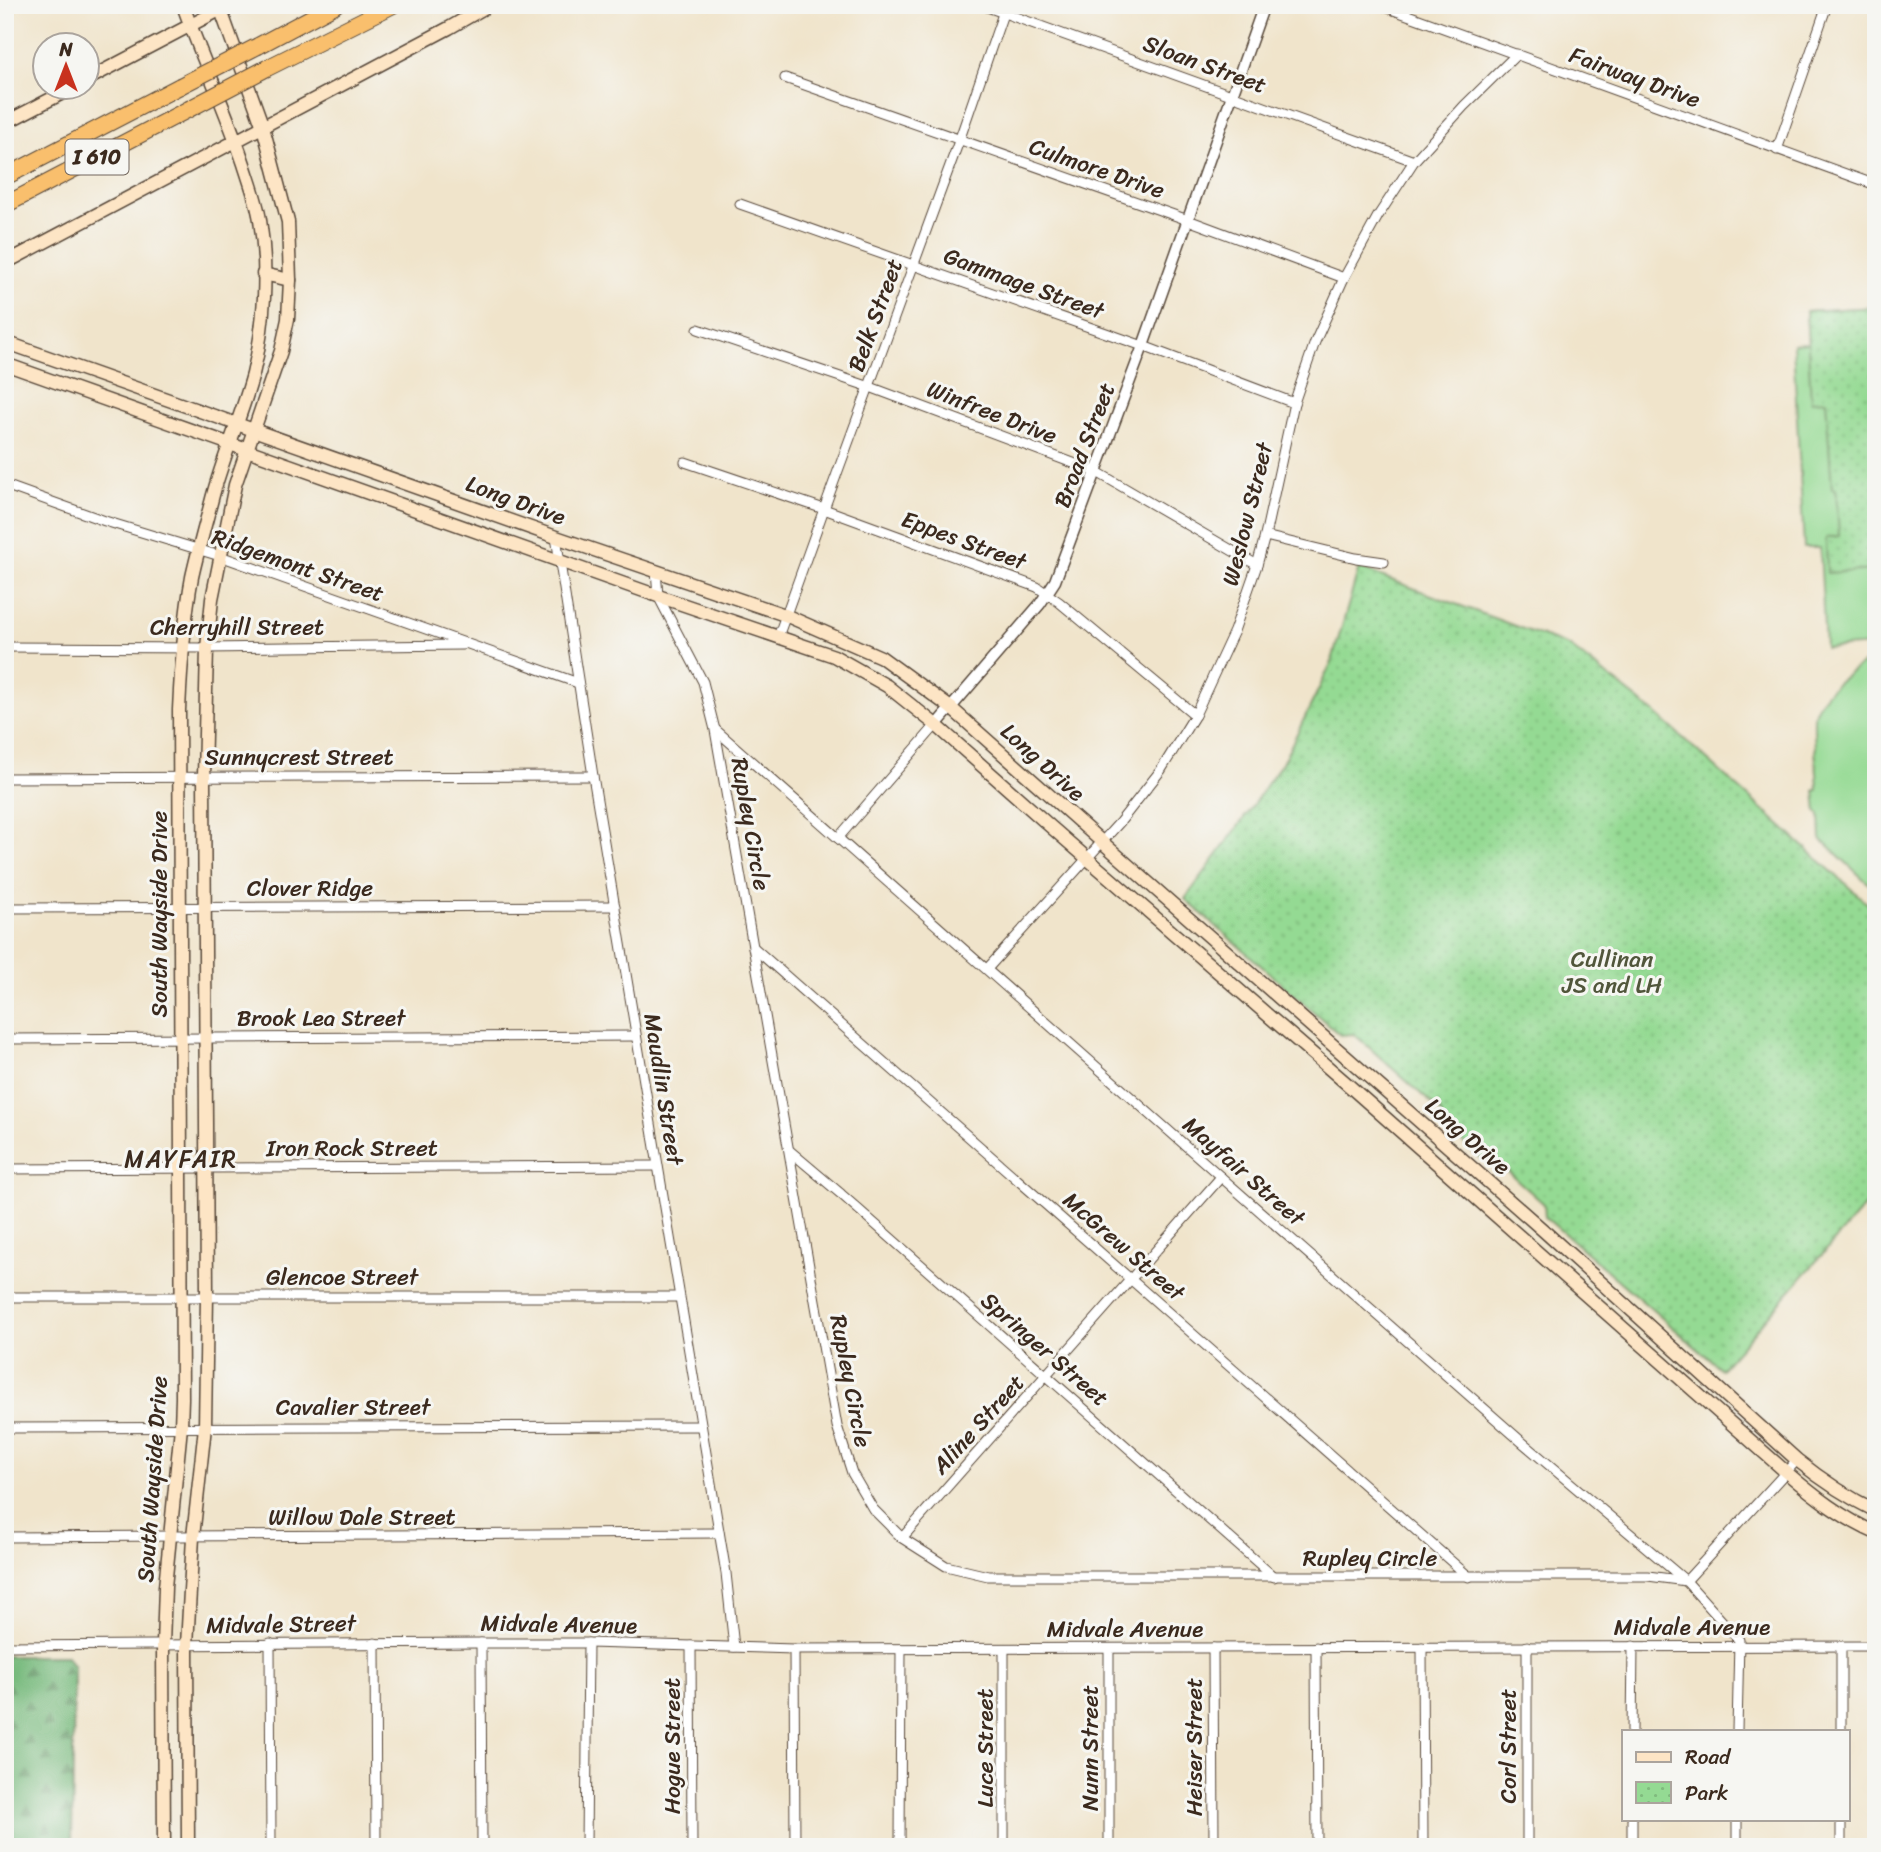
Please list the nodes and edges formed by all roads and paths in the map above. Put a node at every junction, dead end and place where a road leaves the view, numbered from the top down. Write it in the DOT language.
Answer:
graph roads {
  1 [pos="183,5"];
  2 [pos="335,5"];
  3 [pos="393,5"];
  4 [pos="489,5"];
  5 [pos="982,5"];
  6 [pos="1264,5"];
  7 [pos="1380,5"];
  8 [pos="1827,5"];
  9 [pos="223,7"];
  10 [pos="1004,9"];
  11 [pos="190,26"];
  12 [pos="1517,54"];
  13 [pos="102,72"];
  14 [pos="785,78"];
  15 [pos="1232,94"];
  16 [pos="45,102"];
  17 [pos="5,123"];
  18 [pos="262,127"];
  19 [pos="236,141"];
  20 [pos="959,141"];
  21 [pos="1777,150"];
  22 [pos="1414,161"];
  23 [pos="5,177"];
  24 [pos="1876,185"];
  25 [pos="740,204"];
  26 [pos="5,205"];
  27 [pos="1188,220"];
  28 [pos="5,263"];
  29 [pos="914,264"];
  30 [pos="264,274"];
  31 [pos="1344,278"];
  32 [pos="290,280"];
  33 [pos="698,328"];
  34 [pos="9,344"];
  35 [pos="1143,346"];
  36 [pos="6,364"];
  37 [pos="133,387"];
  38 [pos="870,387"];
  39 [pos="1294,403"];
  40 [pos="126,407"];
  41 [pos="236,424"];
  42 [pos="255,430"];
  43 [pos="230,443"];
  44 [pos="248,449"];
  45 [pos="685,462"];
  46 [pos="357,465"];
  47 [pos="1097,472"];
  48 [pos="5,485"];
  49 [pos="348,485"];
  50 [pos="459,502"];
  51 [pos="824,509"];
  52 [pos="451,522"];
  53 [pos="1265,536"];
  54 [pos="556,537"];
  55 [pos="199,551"];
  56 [pos="220,556"];
  57 [pos="559,561"];
  58 [pos="1384,562"];
  59 [pos="1257,565"];
  60 [pos="656,570"];
  61 [pos="1048,593"];
  62 [pos="658,596"];
  63 [pos="785,615"];
  64 [pos="778,637"];
  65 [pos="468,645"];
  66 [pos="5,647"];
  67 [pos="184,647"];
  68 [pos="207,648"];
  69 [pos="578,683"];
  70 [pos="951,708"];
  71 [pos="1195,715"];
  72 [pos="936,725"];
  73 [pos="715,730"];
  74 [pos="1022,771"];
  75 [pos="593,776"];
  76 [pos="180,777"];
  77 [pos="204,777"];
  78 [pos="5,778"];
  79 [pos="1006,786"];
  80 [pos="838,838"];
  81 [pos="1101,842"];
  82 [pos="1088,859"];
  83 [pos="615,906"];
  84 [pos="180,907"];
  85 [pos="205,907"];
  86 [pos="5,908"];
  87 [pos="1179,911"];
  88 [pos="1166,926"];
  89 [pos="753,947"];
  90 [pos="987,969"];
  91 [pos="1267,988"];
  92 [pos="1254,1002"];
  93 [pos="636,1036"];
  94 [pos="180,1038"];
  95 [pos="206,1038"];
  96 [pos="5,1039"];
  97 [pos="1364,1073"];
  98 [pos="1351,1087"];
  99 [pos="1451,1150"];
  100 [pos="790,1151"];
  101 [pos="1437,1163"];
  102 [pos="657,1166"];
  103 [pos="182,1168"];
  104 [pos="207,1168"];
  105 [pos="5,1169"];
  106 [pos="1221,1177"];
  107 [pos="1544,1231"];
  108 [pos="1532,1247"];
  109 [pos="1132,1278"];
  110 [pos="182,1296"];
  111 [pos="207,1296"];
  112 [pos="5,1297"];
  113 [pos="679,1297"];
  114 [pos="1628,1306"];
  115 [pos="1615,1320"];
  116 [pos="1046,1376"];
  117 [pos="1712,1382"];
  118 [pos="1696,1393"];
  119 [pos="701,1426"];
  120 [pos="181,1427"];
  121 [pos="205,1427"];
  122 [pos="5,1428"];
  123 [pos="1797,1460"];
  124 [pos="1786,1472"];
  125 [pos="1876,1511"];
  126 [pos="1876,1533"];
  127 [pos="719,1534"];
  128 [pos="5,1537"];
  129 [pos="171,1537"];
  130 [pos="193,1537"];
  131 [pos="902,1538"];
  132 [pos="1274,1577"];
  133 [pos="1469,1577"];
  134 [pos="1686,1581"];
  135 [pos="270,1643"];
  136 [pos="375,1643"];
  137 [pos="481,1643"];
  138 [pos="587,1643"];
  139 [pos="163,1645"];
  140 [pos="187,1645"];
  141 [pos="5,1646"];
  142 [pos="691,1646"];
  143 [pos="1527,1646"];
  144 [pos="1633,1646"];
  145 [pos="1841,1646"];
  146 [pos="1876,1646"];
  147 [pos="734,1647"];
  148 [pos="1316,1647"];
  149 [pos="1422,1647"];
  150 [pos="1740,1647"];
  151 [pos="1004,1648"];
  152 [pos="1213,1648"];
  153 [pos="794,1649"];
  154 [pos="901,1649"];
  155 [pos="1109,1649"];
  156 [pos="1632,1730"];
  157 [pos="1737,1730"];
  158 [pos="1841,1730"];
  159 [pos="164,1796"];
  160 [pos="187,1796"];
  161 [pos="1632,1820"];
  162 [pos="1737,1820"];
  163 [pos="1841,1820"];
  164 [pos="164,1847"];
  165 [pos="188,1847"];
  166 [pos="271,1847"];
  167 [pos="376,1847"];
  168 [pos="482,1847"];
  169 [pos="586,1847"];
  170 [pos="691,1847"];
  171 [pos="795,1847"];
  172 [pos="900,1847"];
  173 [pos="1004,1847"];
  174 [pos="1109,1847"];
  175 [pos="1214,1847"];
  176 [pos="1317,1847"];
  177 [pos="1423,1847"];
  178 [pos="1527,1847"];
  179 [pos="1632,1847"];
  180 [pos="1737,1847"];
  181 [pos="1841,1847"];
  1 -- 11 [label="main road, South Wayside Drive"];
  2 -- 23 [label="highway, I 610, bridge"];
  3 -- 26 [label="highway, I 610, bridge"];
  4 -- 18 [label="main road"];
  5 -- 10 [label="street, Sloan Street"];
  6 -- 15 [label="street, Broad Street"];
  7 -- 12 [label="street, Fairway Drive"];
  8 -- 21 [label="street"];
  9 -- 11 [label="main road"];
  9 -- 18 [label="main road, South Wayside Drive"];
  10 -- 15 [label="street, Sloan Street"];
  10 -- 20 [label="street, Belk Street"];
  11 -- 13 [label="main road"];
  11 -- 19 [label="main road, South Wayside Drive"];
  12 -- 21 [label="street, Fairway Drive"];
  12 -- 22 [label="street, Weslow Street"];
  14 -- 20 [label="street, Culmore Drive"];
  15 -- 22 [label="street, Sloan Street"];
  15 -- 27 [label="street, Broad Street"];
  16 -- 17 [label="main road"];
  18 -- 19 [label="main road"];
  18 -- 32 [label="main road, South Wayside Drive"];
  19 -- 28 [label="main road"];
  19 -- 30 [label="main road, South Wayside Drive"];
  20 -- 27 [label="street, Culmore Drive"];
  20 -- 29 [label="street, Belk Street"];
  21 -- 24 [label="street, Fairway Drive"];
  22 -- 31 [label="street, Weslow Street"];
  25 -- 29 [label="street, Gammage Street"];
  27 -- 31 [label="street, Culmore Drive"];
  27 -- 35 [label="street, Broad Street"];
  29 -- 35 [label="street, Gammage Street"];
  29 -- 38 [label="street, Belk Street"];
  30 -- 32 [label="main road"];
  30 -- 41 [label="main road, South Wayside Drive"];
  31 -- 39 [label="street, Weslow Street"];
  32 -- 42 [label="main road, South Wayside Drive"];
  33 -- 38 [label="street, Winfree Drive"];
  34 -- 36 [label="main road"];
  34 -- 37 [label="main road, Long Drive"];
  35 -- 39 [label="street, Gammage Street"];
  35 -- 47 [label="street, Broad Street"];
  36 -- 40 [label="main road, Long Drive"];
  37 -- 40 [label="main road"];
  37 -- 41 [label="main road, Long Drive"];
  38 -- 47 [label="street, Winfree Drive"];
  38 -- 51 [label="street, Belk Street"];
  39 -- 53 [label="street, Weslow Street"];
  40 -- 43 [label="main road, Long Drive"];
  41 -- 42 [label="main road, Long Drive"];
  41 -- 43 [label="main road, South Wayside Drive"];
  42 -- 44 [label="main road, South Wayside Drive"];
  42 -- 46 [label="main road, Long Drive"];
  43 -- 44 [label="main road, Long Drive"];
  43 -- 55 [label="main road, South Wayside Drive"];
  44 -- 49 [label="main road, Long Drive"];
  44 -- 56 [label="main road, South Wayside Drive"];
  45 -- 51 [label="street, Eppes Street"];
  46 -- 49 [label="main road"];
  46 -- 50 [label="main road, Long Drive"];
  47 -- 59 [label="street, Winfree Drive"];
  47 -- 61 [label="street, Broad Street"];
  48 -- 55 [label="street, Ridgemont Street"];
  49 -- 52 [label="main road, Long Drive"];
  50 -- 52 [label="main road"];
  50 -- 54 [label="main road, Long Drive"];
  51 -- 61 [label="street, Eppes Street"];
  51 -- 63 [label="street, Belk Street"];
  52 -- 57 [label="main road, Long Drive"];
  53 -- 58 [label="street"];
  53 -- 59 [label="street, Weslow Street"];
  54 -- 57 [label="street, Maudlin Street"];
  54 -- 60 [label="main road, Long Drive"];
  55 -- 56 [label="street, Ridgemont Street"];
  55 -- 67 [label="main road, South Wayside Drive"];
  56 -- 65 [label="street, Ridgemont Street"];
  56 -- 68 [label="main road, South Wayside Drive"];
  57 -- 62 [label="main road, Long Drive"];
  57 -- 69 [label="street, Maudlin Street"];
  59 -- 71 [label="street, Weslow Street"];
  60 -- 62 [label="street, Rupley Circle"];
  60 -- 63 [label="main road, Long Drive"];
  61 -- 70 [label="street, Broad Street"];
  61 -- 71 [label="street, Eppes Street"];
  62 -- 64 [label="main road, Long Drive"];
  62 -- 73 [label="street, Rupley Circle"];
  63 -- 64 [label="street, Belk Street"];
  63 -- 70 [label="main road, Long Drive"];
  64 -- 72 [label="main road, Long Drive"];
  65 -- 68 [label="street, Cherryhill Street"];
  65 -- 69 [label="street, Ridgemont Street"];
  66 -- 67 [label="street, Cherryhill Street"];
  67 -- 68 [label="street, Cherryhill Street"];
  67 -- 76 [label="main road, South Wayside Drive"];
  68 -- 77 [label="main road, South Wayside Drive"];
  69 -- 75 [label="street, Maudlin Street"];
  70 -- 72 [label="street, Broad Street"];
  70 -- 74 [label="main road, Long Drive"];
  71 -- 81 [label="street, Weslow Street"];
  72 -- 79 [label="main road, Long Drive"];
  72 -- 80 [label="street, Broad Street"];
  73 -- 80 [label="street, Mayfair Street"];
  73 -- 89 [label="street, Rupley Circle"];
  74 -- 79 [label="main road"];
  74 -- 81 [label="main road, Long Drive"];
  75 -- 77 [label="street, Sunnycrest Street"];
  75 -- 83 [label="street, Maudlin Street"];
  76 -- 77 [label="street, Sunnycrest Street"];
  76 -- 78 [label="street, Sunnycrest Street"];
  76 -- 84 [label="main road, South Wayside Drive"];
  77 -- 85 [label="main road, South Wayside Drive"];
  79 -- 82 [label="main road, Long Drive"];
  80 -- 90 [label="street, Mayfair Street"];
  81 -- 82 [label="street, Weslow Street"];
  81 -- 87 [label="main road, Long Drive"];
  82 -- 88 [label="main road, Long Drive"];
  82 -- 90 [label="street, Weslow Street"];
  83 -- 85 [label="street, Clover Ridge"];
  83 -- 93 [label="street, Maudlin Street"];
  84 -- 85 [label="street, Clover Ridge"];
  84 -- 86 [label="street, Clover Ridge"];
  84 -- 94 [label="main road, South Wayside Drive"];
  85 -- 95 [label="main road, South Wayside Drive"];
  87 -- 88 [label="main road"];
  87 -- 91 [label="main road, Long Drive"];
  88 -- 92 [label="main road, Long Drive"];
  89 -- 100 [label="street, Rupley Circle"];
  89 -- 109 [label="street, McGrew Street"];
  90 -- 106 [label="street, Mayfair Street"];
  91 -- 92 [label="main road"];
  91 -- 97 [label="main road, Long Drive"];
  92 -- 98 [label="main road, Long Drive"];
  93 -- 95 [label="street, Brook Lea Street"];
  93 -- 102 [label="street, Maudlin Street"];
  94 -- 95 [label="street, Brook Lea Street"];
  94 -- 96 [label="street, Brook Lea Street"];
  94 -- 103 [label="main road, South Wayside Drive"];
  95 -- 104 [label="main road, South Wayside Drive"];
  97 -- 98 [label="main road"];
  97 -- 99 [label="main road, Long Drive"];
  98 -- 101 [label="main road, Long Drive"];
  99 -- 101 [label="main road"];
  99 -- 107 [label="main road, Long Drive"];
  100 -- 116 [label="street, Springer Street"];
  100 -- 131 [label="street, Rupley Circle"];
  101 -- 108 [label="main road, Long Drive"];
  102 -- 104 [label="street, Iron Rock Street"];
  102 -- 113 [label="street, Maudlin Street"];
  103 -- 104 [label="street, Iron Rock Street"];
  103 -- 105 [label="street, Iron Rock Street"];
  103 -- 110 [label="main road, South Wayside Drive"];
  104 -- 111 [label="main road, South Wayside Drive"];
  106 -- 109 [label="street, Aline Street"];
  106 -- 134 [label="street, Mayfair Street"];
  107 -- 108 [label="main road"];
  107 -- 114 [label="main road, Long Drive"];
  108 -- 115 [label="main road, Long Drive"];
  109 -- 116 [label="street, Aline Street"];
  109 -- 133 [label="street, McGrew Street"];
  110 -- 111 [label="street, Glencoe Street"];
  110 -- 112 [label="street, Glencoe Street"];
  110 -- 120 [label="main road, South Wayside Drive"];
  111 -- 113 [label="street, Glencoe Street"];
  111 -- 121 [label="main road, South Wayside Drive"];
  113 -- 119 [label="street, Maudlin Street"];
  114 -- 115 [label="main road"];
  114 -- 117 [label="main road, Long Drive"];
  115 -- 118 [label="main road, Long Drive"];
  116 -- 131 [label="street, Aline Street"];
  116 -- 132 [label="street, Springer Street"];
  117 -- 118 [label="main road"];
  117 -- 123 [label="main road, Long Drive"];
  118 -- 124 [label="main road, Long Drive"];
  119 -- 121 [label="street, Cavalier Street"];
  119 -- 127 [label="street, Maudlin Street"];
  120 -- 121 [label="street, Cavalier Street"];
  120 -- 122 [label="street, Cavalier Street"];
  120 -- 129 [label="main road, South Wayside Drive"];
  121 -- 130 [label="main road, South Wayside Drive"];
  123 -- 124 [label="street"];
  123 -- 125 [label="main road, Long Drive"];
  124 -- 126 [label="main road, Long Drive"];
  124 -- 134 [label="street"];
  127 -- 130 [label="street, Willow Dale Street"];
  127 -- 147 [label="street, Maudlin Street"];
  128 -- 129 [label="street, Willow Dale Street"];
  129 -- 130 [label="street, Willow Dale Street"];
  129 -- 139 [label="main road, South Wayside Drive"];
  130 -- 140 [label="main road, South Wayside Drive"];
  131 -- 132 [label="street, Rupley Circle"];
  132 -- 133 [label="street, Rupley Circle"];
  133 -- 134 [label="street, Rupley Circle"];
  134 -- 150 [label="street, Mayfair Street"];
  135 -- 136 [label="street, Midvale Street"];
  135 -- 140 [label="street, Midvale Street"];
  135 -- 166 [label="street"];
  136 -- 137 [label="street, Midvale Avenue"];
  136 -- 167 [label="street"];
  137 -- 138 [label="street, Midvale Avenue"];
  137 -- 168 [label="street"];
  138 -- 142 [label="street, Midvale Avenue"];
  138 -- 169 [label="street"];
  139 -- 140 [label="street"];
  139 -- 141 [label="street"];
  139 -- 159 [label="main road, South Wayside Drive"];
  140 -- 160 [label="main road, South Wayside Drive"];
  142 -- 147 [label="street, Midvale Avenue"];
  142 -- 170 [label="street, Hogue Street"];
  143 -- 144 [label="street, Midvale Avenue"];
  143 -- 149 [label="street, Midvale Avenue"];
  143 -- 178 [label="street, Corl Street"];
  144 -- 150 [label="street, Midvale Avenue"];
  144 -- 156 [label="street"];
  145 -- 146 [label="street, Midvale Avenue"];
  145 -- 150 [label="street, Midvale Avenue"];
  145 -- 158 [label="street"];
  147 -- 153 [label="street, Midvale Avenue"];
  148 -- 149 [label="street, Midvale Avenue"];
  148 -- 152 [label="street, Midvale Avenue"];
  148 -- 176 [label="street"];
  149 -- 177 [label="street"];
  150 -- 157 [label="street"];
  151 -- 154 [label="street, Midvale Avenue"];
  151 -- 155 [label="street, Midvale Avenue"];
  151 -- 173 [label="street, Luce Street"];
  152 -- 155 [label="street, Midvale Avenue"];
  152 -- 175 [label="street, Heiser Street"];
  153 -- 154 [label="street, Midvale Avenue"];
  153 -- 171 [label="street"];
  154 -- 172 [label="street"];
  155 -- 174 [label="street, Nunn Street"];
  159 -- 160 [label="main road"];
  159 -- 164 [label="main road, South Wayside Drive"];
  160 -- 165 [label="main road, South Wayside Drive"];
  161 -- 179 [label="street"];
  162 -- 180 [label="street"];
  163 -- 181 [label="street"];
}
